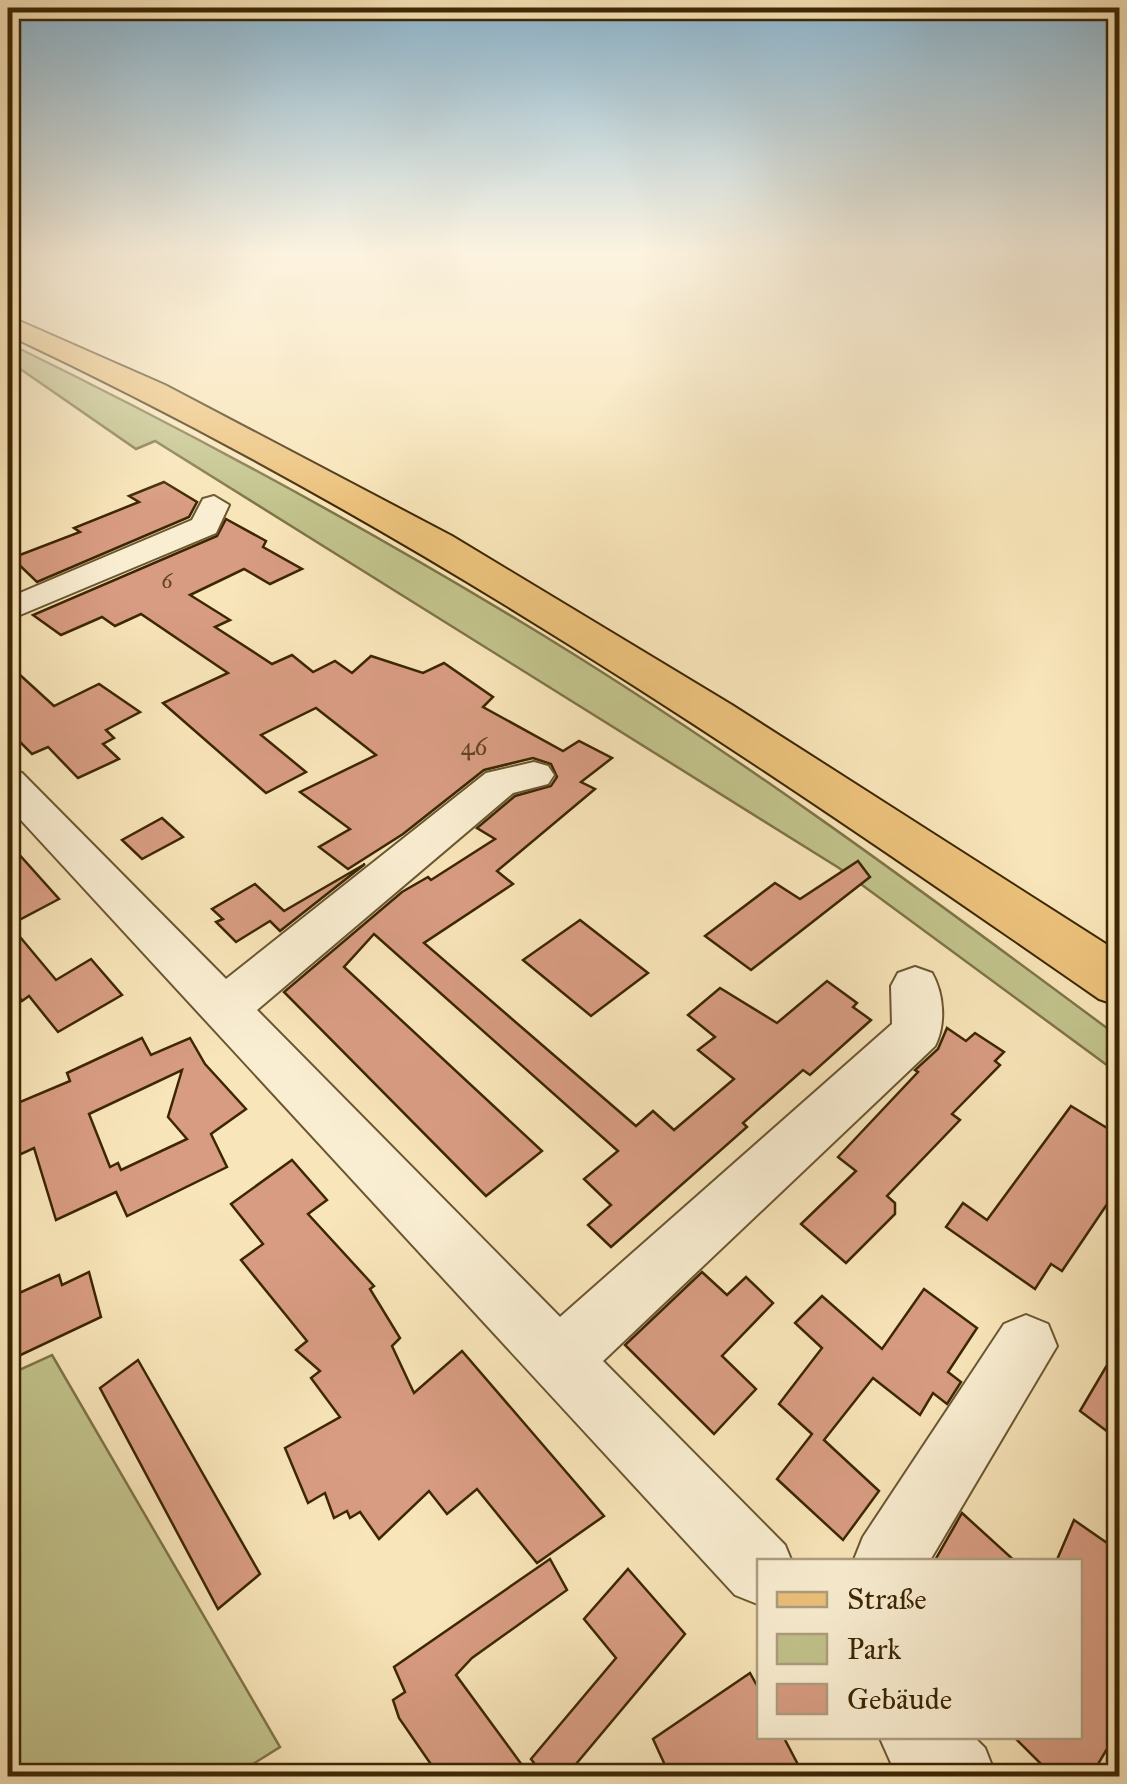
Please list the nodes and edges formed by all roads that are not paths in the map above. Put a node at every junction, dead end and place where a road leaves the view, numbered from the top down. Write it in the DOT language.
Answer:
graph roads {
  1 [pos="36,338"];
  2 [pos="214,505"];
  3 [pos="8,610"];
  4 [pos="534,774"];
  5 [pos="8,782"];
  6 [pos="1120,983"];
  7 [pos="915,986"];
  8 [pos="224,1009"];
  9 [pos="1026,1346"];
  10 [pos="560,1358"];
  11 [pos="890,1559"];
  12 [pos="757,1567"];
  13 [pos="921,1739"];
  14 [pos="957,1776"];
  1 -- 6 [label="main road"];
  2 -- 3 [label="street"];
  4 -- 8 [label="street"];
  5 -- 8 [label="street"];
  7 -- 10 [label="street"];
  8 -- 10 [label="street"];
  9 -- 11 [label="street"];
  10 -- 12 [label="street"];
  13 -- 14 [label="street"];
}
